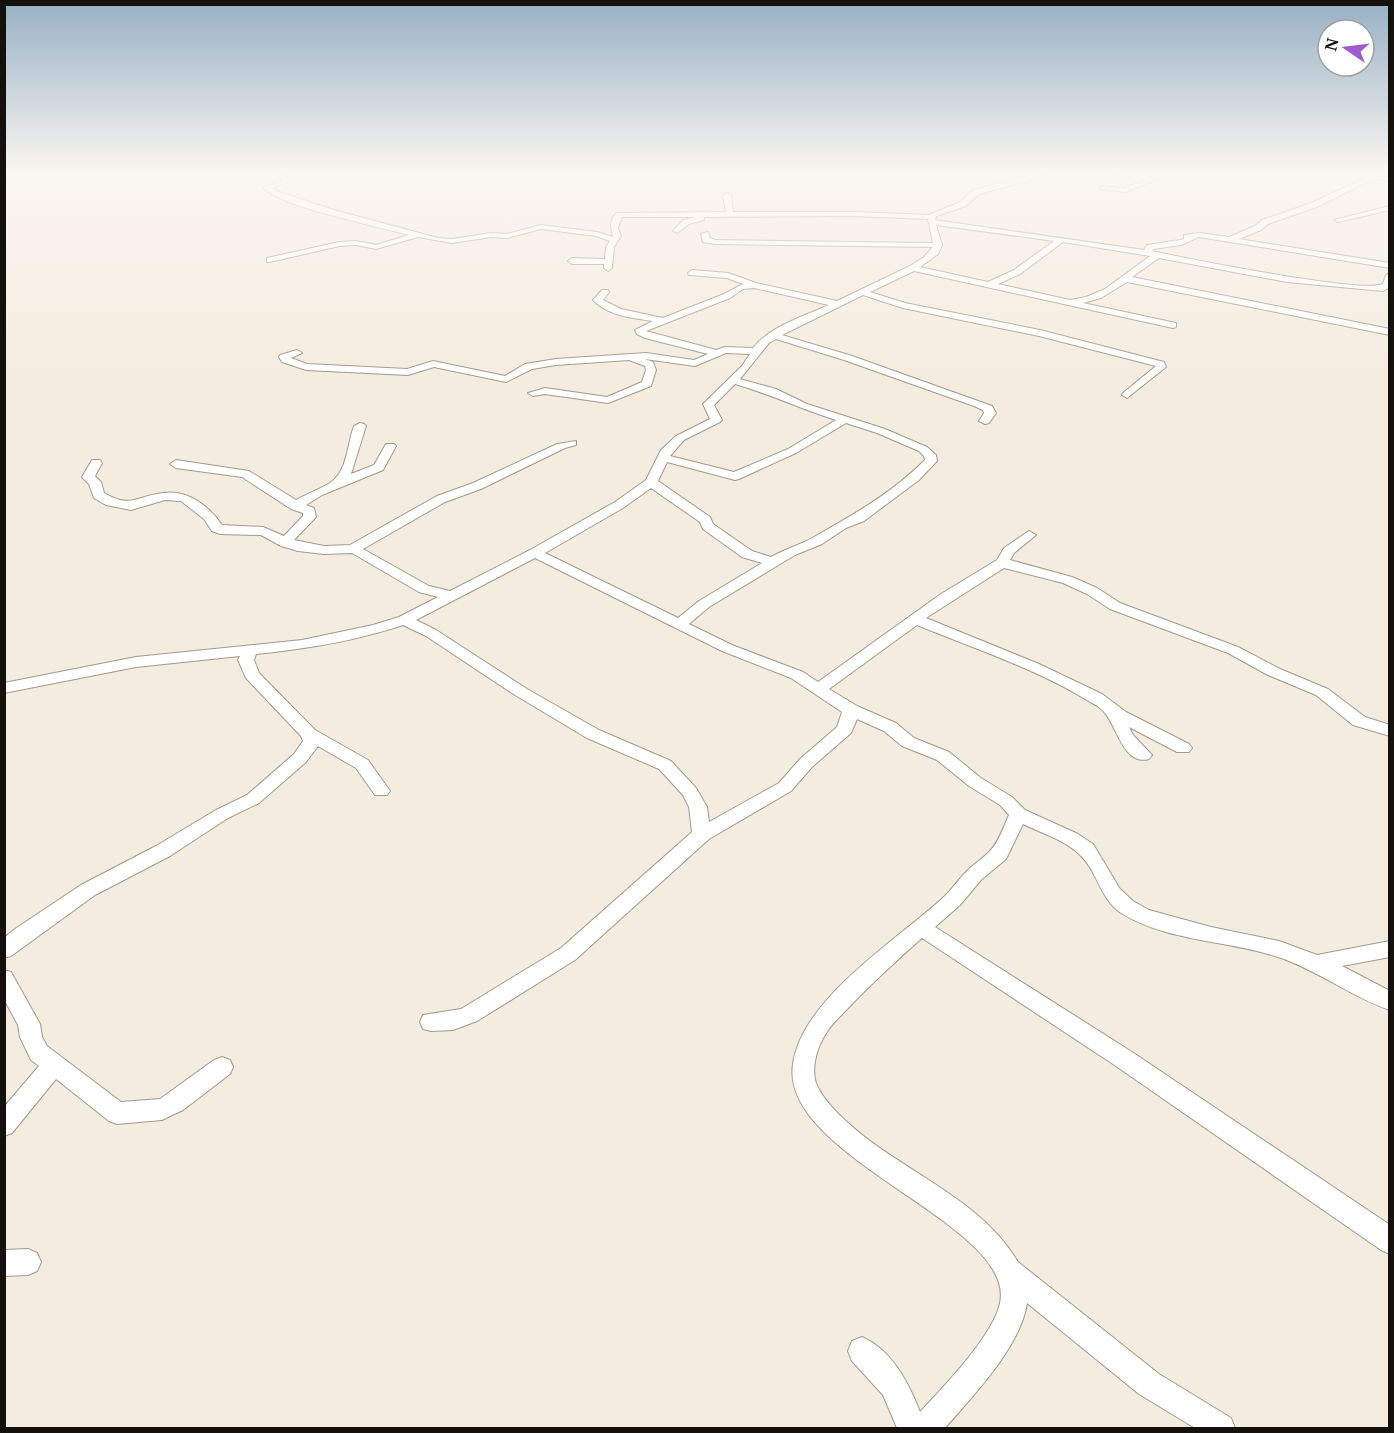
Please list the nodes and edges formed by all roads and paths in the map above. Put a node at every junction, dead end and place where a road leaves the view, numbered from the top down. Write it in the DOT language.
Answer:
graph roads {
  1 [pos="400,240"];
  2 [pos="615,240"];
  3 [pos="706,240"];
  4 [pos="937,240"];
  5 [pos="1061,240"];
  6 [pos="1187,240"];
  7 [pos="1237,240"];
  8 [pos="938,245"];
  9 [pos="1151,255"];
  10 [pos="270,260"];
  11 [pos="572,261"];
  12 [pos="1389,266"];
  13 [pos="913,268"];
  14 [pos="692,273"];
  15 [pos="1389,275"];
  16 [pos="1127,279"];
  17 [pos="754,285"];
  18 [pos="988,285"];
  19 [pos="605,292"];
  20 [pos="862,292"];
  21 [pos="1068,302"];
  22 [pos="838,304"];
  23 [pos="665,321"];
  24 [pos="1173,326"];
  25 [pos="1389,332"];
  26 [pos="775,336"];
  27 [pos="756,351"];
  28 [pos="716,352"];
  29 [pos="297,353"];
  30 [pos="626,357"];
  31 [pos="734,381"];
  32 [pos="533,393"];
  33 [pos="1127,395"];
  34 [pos="844,420"];
  35 [pos="985,421"];
  36 [pos="360,426"];
  37 [pos="572,443"];
  38 [pos="390,446"];
  39 [pos="664,458"];
  40 [pos="96,463"];
  41 [pos="176,464"];
  42 [pos="651,482"];
  43 [pos="337,484"];
  44 [pos="296,506"];
  45 [pos="1029,535"];
  46 [pos="286,543"];
  47 [pos="354,549"];
  48 [pos="535,553"];
  49 [pos="775,563"];
  50 [pos="1002,563"];
  51 [pos="453,596"];
  52 [pos="404,620"];
  53 [pos="918,620"];
  54 [pos="680,624"];
  55 [pos="250,649"];
  56 [pos="4,688"];
  57 [pos="818,689"];
  58 [pos="850,710"];
  59 [pos="1113,712"];
  60 [pos="1389,731"];
  61 [pos="309,734"];
  62 [pos="1183,748"];
  63 [pos="1143,755"];
  64 [pos="381,791"];
  65 [pos="1019,814"];
  66 [pos="702,834"];
  67 [pos="920,927"];
  68 [pos="1389,949"];
  69 [pos="4,950"];
  70 [pos="1316,963"];
  71 [pos="4,978"];
  72 [pos="1389,1001"];
  73 [pos="431,1022"];
  74 [pos="54,1065"];
  75 [pos="222,1067"];
  76 [pos="4,1125"];
  77 [pos="1389,1241"];
  78 [pos="1010,1272"];
  79 [pos="862,1351"];
  80 [pos="911,1428"];
  81 [pos="926,1428"];
  82 [pos="1221,1428"];
  1 -- 10 [label="street"];
  2 -- 11 [label="street"];
  3 -- 8 [label="street"];
  4 -- 8 [label="street"];
  5 -- 9 [label="street"];
  5 -- 18 [label="street"];
  6 -- 9 [label="street"];
  7 -- 12 [label="street"];
  8 -- 13 [label="street"];
  9 -- 15 [label="street"];
  9 -- 16 [label="street"];
  13 -- 18 [label="street"];
  13 -- 20 [label="street"];
  14 -- 17 [label="street"];
  16 -- 21 [label="street"];
  16 -- 25 [label="street"];
  17 -- 22 [label="street"];
  17 -- 23 [label="street"];
  18 -- 21 [label="street"];
  19 -- 23 [label="street"];
  20 -- 22 [label="street"];
  20 -- 33 [label="street"];
  21 -- 24 [label="street"];
  22 -- 26 [label="street"];
  23 -- 28 [label="street"];
  26 -- 27 [label="street"];
  26 -- 35 [label="street"];
  27 -- 28 [label="street"];
  27 -- 31 [label="street"];
  28 -- 30 [label="street"];
  29 -- 30 [label="street"];
  30 -- 32 [label="street"];
  31 -- 34 [label="street"];
  31 -- 39 [label="street"];
  34 -- 39 [label="street"];
  34 -- 49 [label="street"];
  36 -- 43 [label="street"];
  37 -- 47 [label="street"];
  38 -- 43 [label="street"];
  39 -- 42 [label="street"];
  40 -- 46 [label="street"];
  41 -- 44 [label="street"];
  42 -- 48 [label="street"];
  42 -- 49 [label="street"];
  43 -- 44 [label="street"];
  44 -- 46 [label="street"];
  45 -- 50 [label="street"];
  46 -- 47 [label="street"];
  47 -- 51 [label="street"];
  48 -- 51 [label="street"];
  48 -- 54 [label="street"];
  49 -- 54 [label="street"];
  50 -- 53 [label="street"];
  50 -- 60 [label="street"];
  51 -- 52 [label="street"];
  52 -- 55 [label="street"];
  52 -- 66 [label="street"];
  53 -- 57 [label="street"];
  53 -- 59 [label="street"];
  54 -- 57 [label="street"];
  55 -- 56 [label="street"];
  55 -- 61 [label="street"];
  57 -- 58 [label="street"];
  58 -- 65 [label="street"];
  58 -- 66 [label="street"];
  59 -- 62 [label="street"];
  59 -- 63 [label="street"];
  61 -- 64 [label="street"];
  61 -- 69 [label="street"];
  65 -- 67 [label="street"];
  65 -- 70 [label="street"];
  66 -- 73 [label="street"];
  67 -- 77 [label="street"];
  67 -- 78 [label="street"];
  68 -- 70 [label="street"];
  70 -- 72 [label="street"];
  71 -- 74 [label="street"];
  74 -- 75 [label="street"];
  74 -- 76 [label="street"];
  78 -- 81 [label="street"];
  78 -- 82 [label="street"];
  79 -- 80 [label="street"];
}
